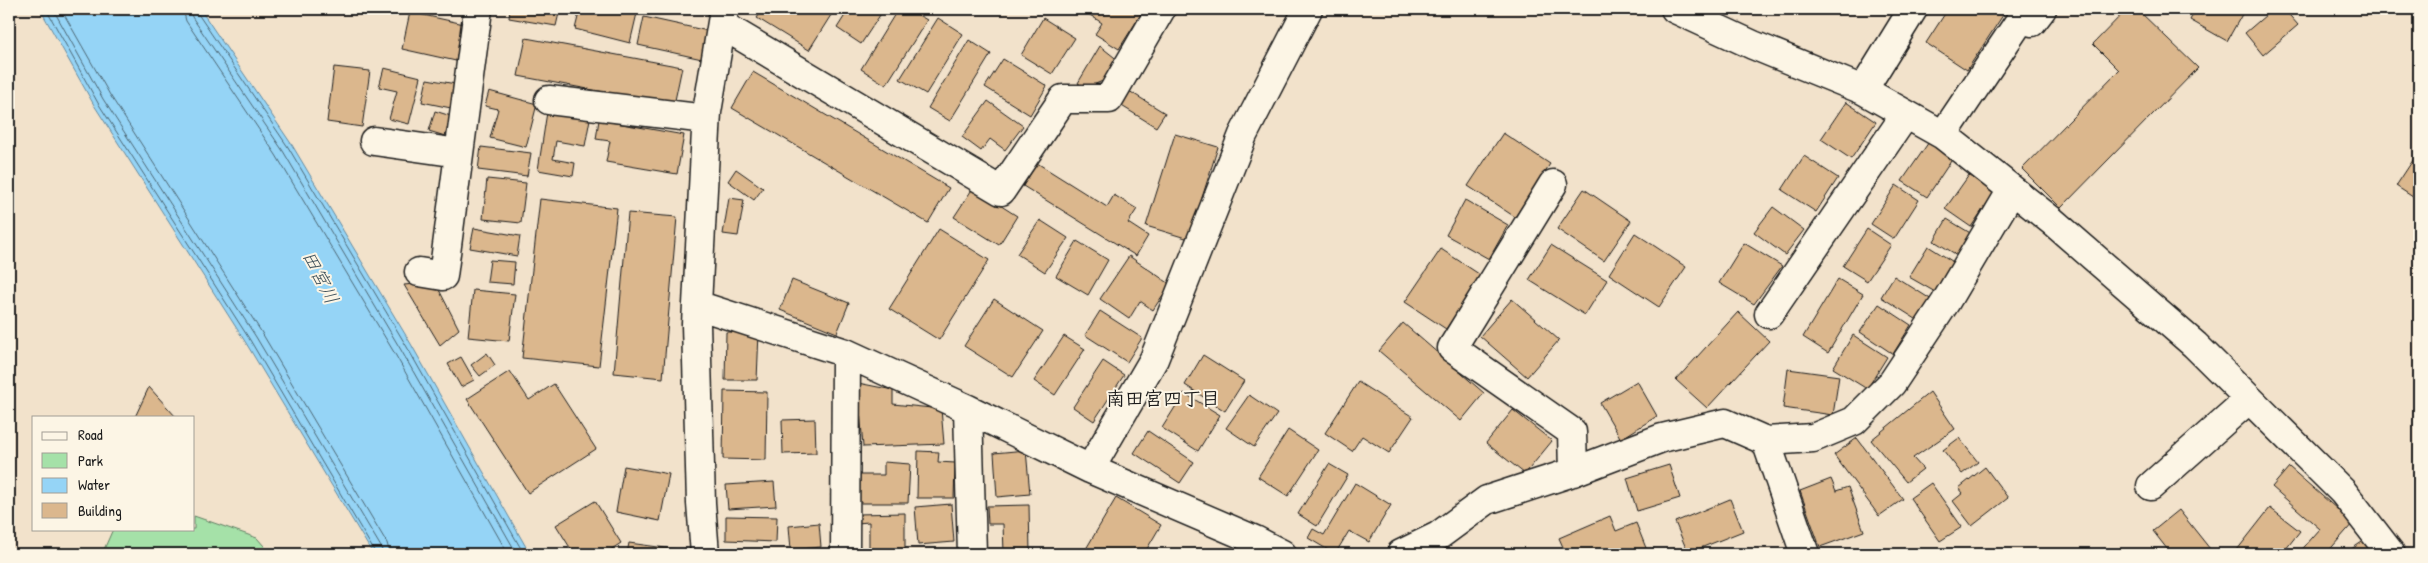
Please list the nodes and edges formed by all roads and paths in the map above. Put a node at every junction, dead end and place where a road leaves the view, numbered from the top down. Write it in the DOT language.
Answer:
graph roads {
  1 [pos="478,9"];
  2 [pos="1161,9"];
  3 [pos="1308,9"];
  4 [pos="1675,9"];
  5 [pos="1913,9"];
  6 [pos="2042,9"];
  7 [pos="723,17"];
  8 [pos="1863,90"];
  9 [pos="549,100"];
  10 [pos="1906,114"];
  11 [pos="706,119"];
  12 [pos="1942,135"];
  13 [pos="374,140"];
  14 [pos="459,153"];
  15 [pos="1553,184"];
  16 [pos="2012,190"];
  17 [pos="419,272"];
  18 [pos="697,305"];
  19 [pos="1769,314"];
  20 [pos="846,353"];
  21 [pos="2249,399"];
  22 [pos="968,409"];
  23 [pos="1766,441"];
  24 [pos="1090,469"];
  25 [pos="1573,472"];
  26 [pos="2151,486"];
  27 [pos="705,554"];
  28 [pos="845,554"];
  29 [pos="972,554"];
  30 [pos="1282,554"];
  31 [pos="1401,554"];
  32 [pos="1805,554"];
  33 [pos="2391,554"];
  1 -- 14 [label="street"];
  2 -- 7 [label="street"];
  3 -- 24 [label="street"];
  4 -- 8 [label="street"];
  5 -- 8 [label="street"];
  6 -- 12 [label="street"];
  7 -- 11 [label="street"];
  8 -- 10 [label="street"];
  9 -- 11 [label="street"];
  10 -- 12 [label="street"];
  10 -- 19 [label="street"];
  11 -- 18 [label="street"];
  12 -- 16 [label="street"];
  13 -- 14 [label="street"];
  14 -- 17 [label="street"];
  15 -- 25 [label="street"];
  16 -- 21 [label="street"];
  16 -- 23 [label="street"];
  18 -- 20 [label="street"];
  18 -- 27 [label="street"];
  20 -- 22 [label="street"];
  20 -- 28 [label="street"];
  21 -- 26 [label="street"];
  21 -- 33 [label="street"];
  22 -- 24 [label="street"];
  22 -- 29 [label="street"];
  23 -- 25 [label="street"];
  23 -- 32 [label="street"];
  24 -- 30 [label="street"];
  25 -- 31 [label="street"];
}
